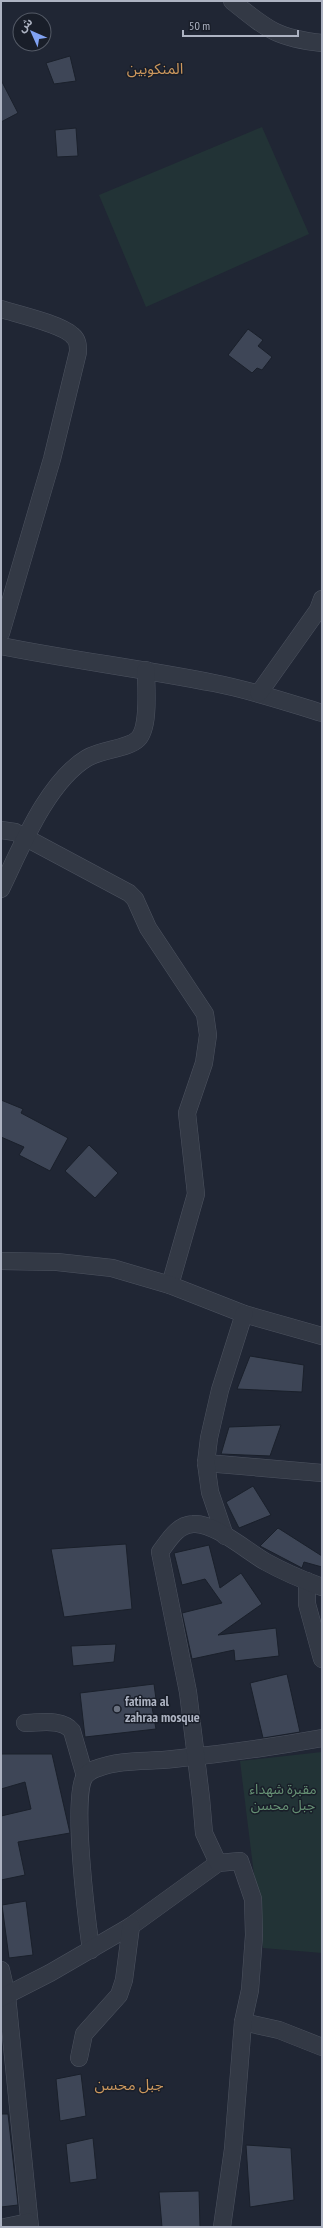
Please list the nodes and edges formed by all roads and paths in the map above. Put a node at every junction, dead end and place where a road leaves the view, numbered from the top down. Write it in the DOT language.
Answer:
graph roads {
  1 [pos="232,1"];
  2 [pos="322,43"];
  3 [pos="1,309"];
  4 [pos="322,600"];
  5 [pos="1,633"];
  6 [pos="1,646"];
  7 [pos="146,670"];
  8 [pos="259,693"];
  9 [pos="322,713"];
  10 [pos="1,830"];
  11 [pos="26,839"];
  12 [pos="1,889"];
  13 [pos="1,1261"];
  14 [pos="170,1285"];
  15 [pos="244,1314"];
  16 [pos="322,1336"];
  17 [pos="206,1463"];
  18 [pos="322,1473"];
  19 [pos="225,1536"];
  20 [pos="314,1584"];
  21 [pos="322,1659"];
  22 [pos="25,1723"];
  23 [pos="322,1738"];
  24 [pos="196,1757"];
  25 [pos="85,1776"];
  26 [pos="218,1863"];
  27 [pos="131,1926"];
  28 [pos="90,1950"];
  29 [pos="1,1970"];
  30 [pos="4,1997"];
  31 [pos="243,2022"];
  32 [pos="322,2048"];
  33 [pos="79,2058"];
  34 [pos="30,2224"];
  35 [pos="5,2227"];
  36 [pos="222,2227"];
  1 -- 2 [label="street"];
  3 -- 5 [label="street"];
  4 -- 8 [label="street"];
  6 -- 7 [label="street"];
  7 -- 8 [label="street"];
  7 -- 11 [label="street"];
  8 -- 9 [label="street"];
  10 -- 11 [label="street"];
  11 -- 12 [label="street"];
  11 -- 14 [label="street"];
  13 -- 14 [label="street"];
  14 -- 15 [label="street"];
  15 -- 16 [label="street"];
  15 -- 17 [label="street"];
  17 -- 18 [label="street"];
  17 -- 19 [label="street"];
  19 -- 20 [label="street"];
  19 -- 24 [label="street"];
  20 -- 21 [label="street"];
  22 -- 25 [label="street"];
  23 -- 24 [label="street"];
  24 -- 25 [label="street"];
  24 -- 26 [label="street"];
  25 -- 28 [label="street"];
  26 -- 27 [label="street"];
  26 -- 31 [label="street"];
  27 -- 28 [label="street"];
  27 -- 33 [label="street"];
  28 -- 30 [label="street"];
  29 -- 30 [label="street"];
  30 -- 34 [label="street"];
  31 -- 32 [label="street"];
  31 -- 36 [label="street"];
  34 -- 35 [label="street"];
}
